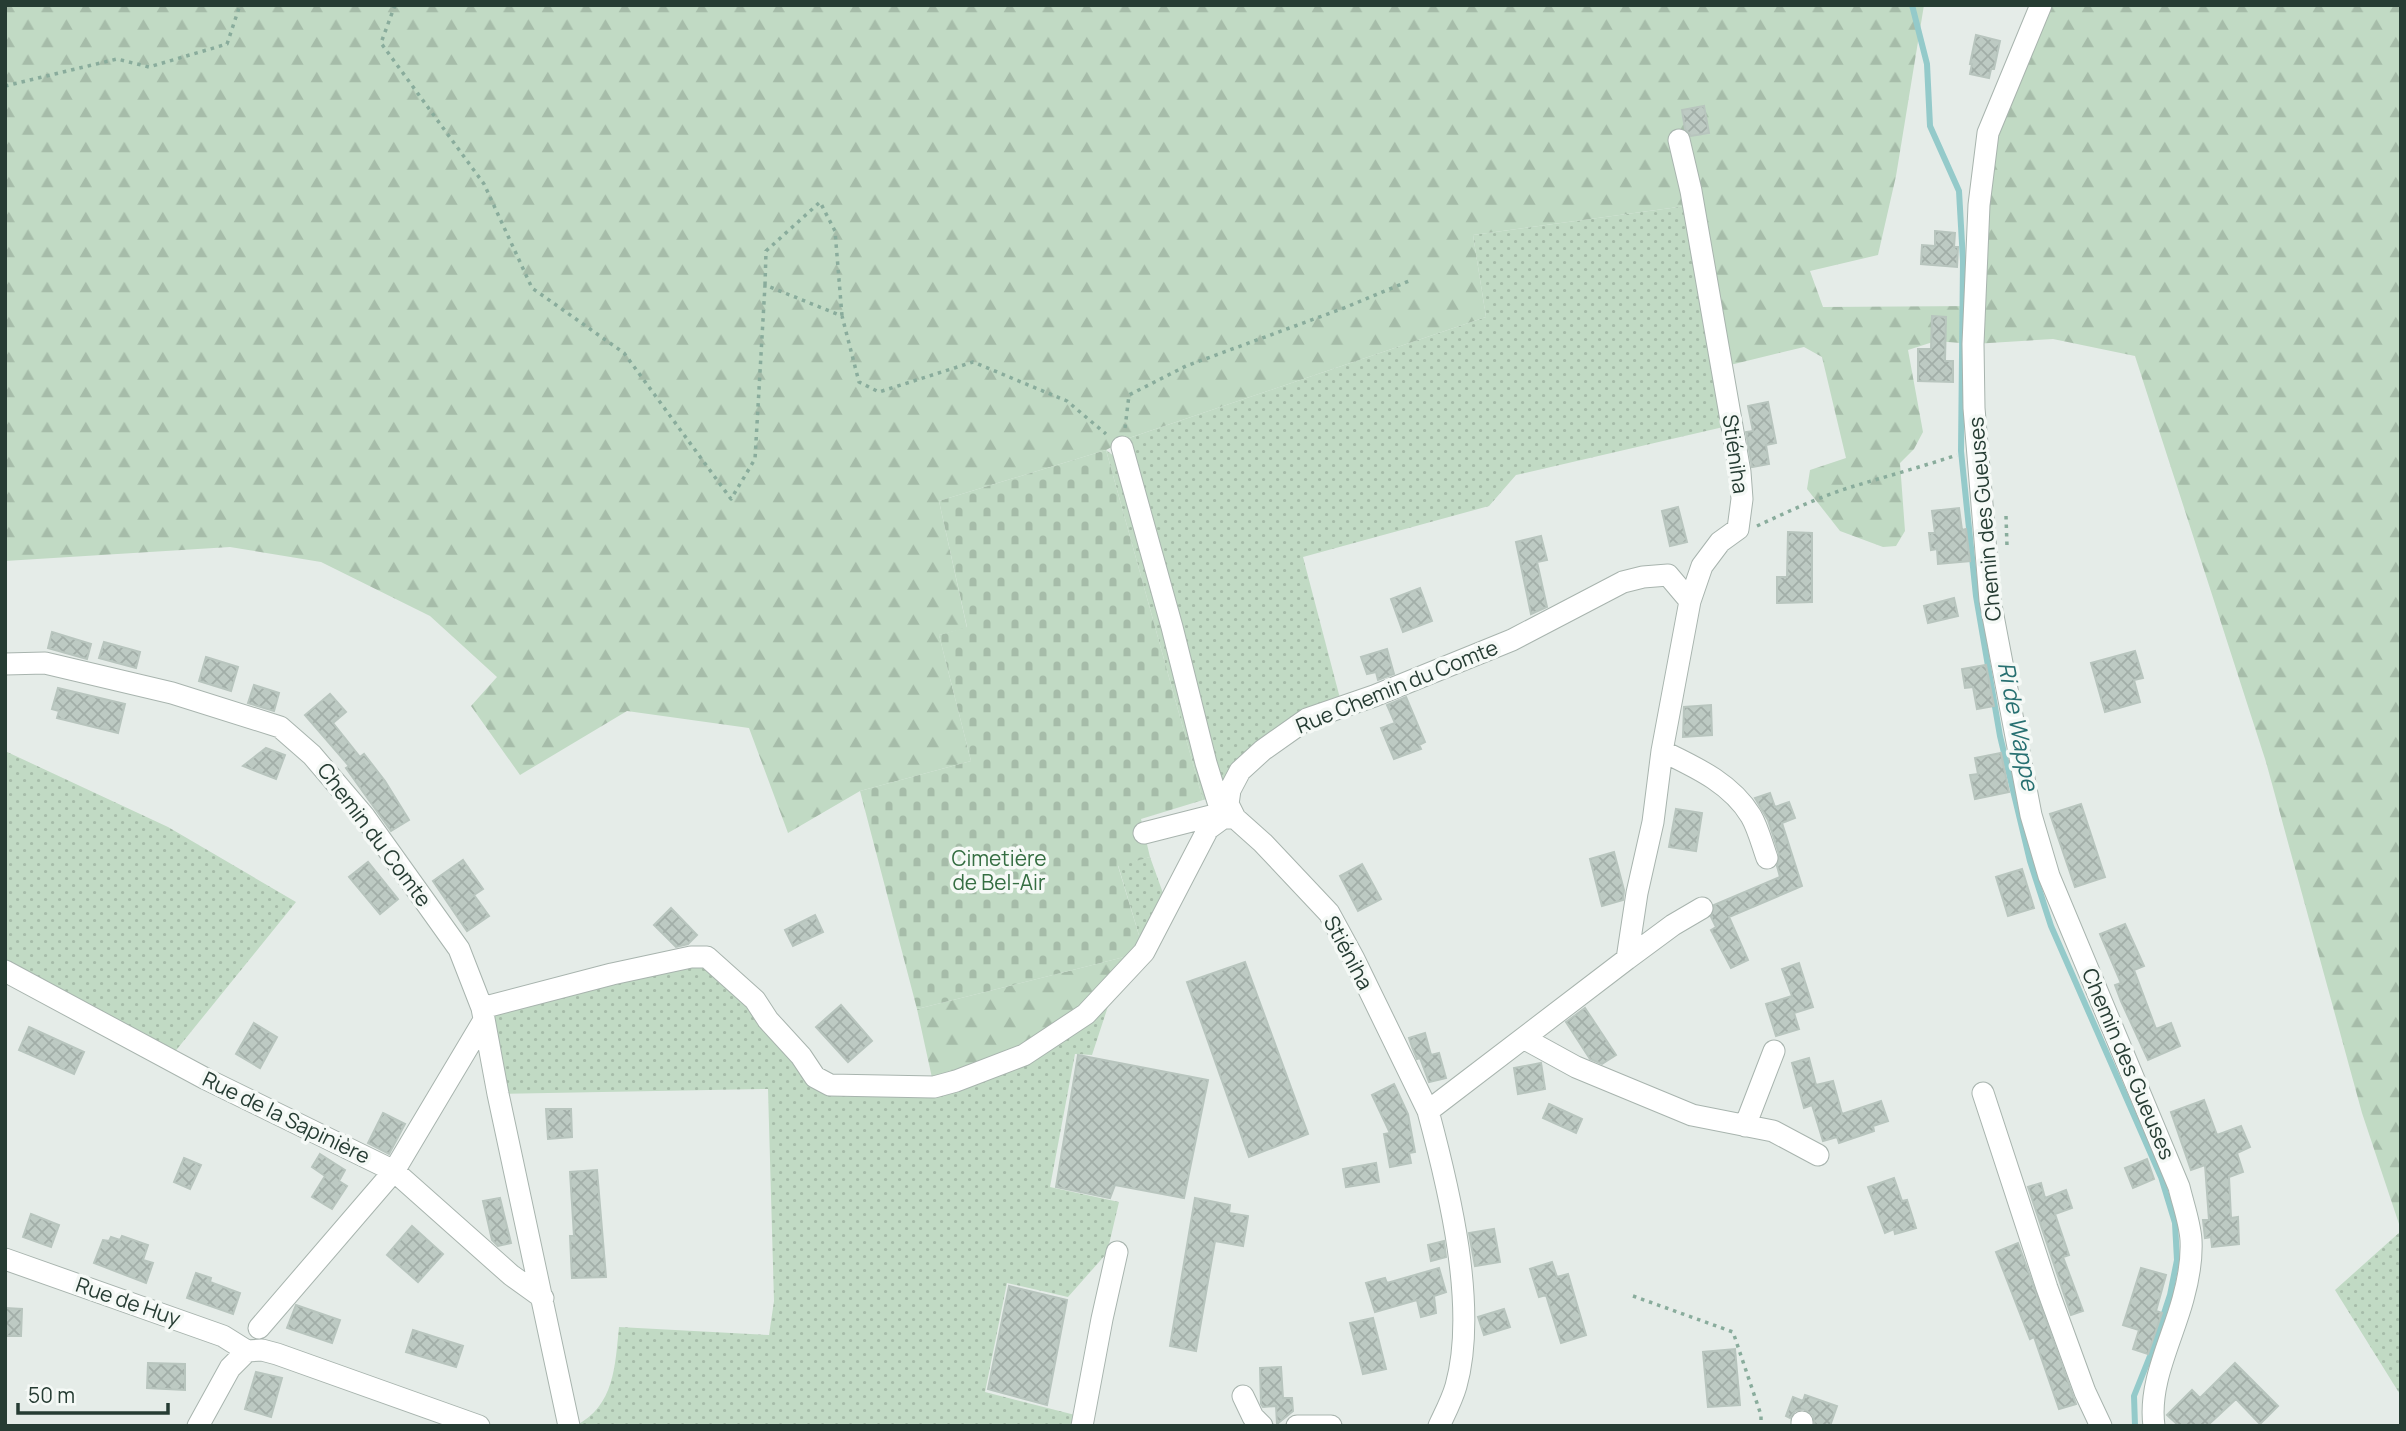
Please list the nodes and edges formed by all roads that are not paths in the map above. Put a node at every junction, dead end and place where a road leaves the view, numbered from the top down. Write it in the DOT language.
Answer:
graph roads {
  1 [pos="2041,5"];
  2 [pos="1679,140"];
  3 [pos="1122,447"];
  4 [pos="1690,601"];
  5 [pos="5,664"];
  6 [pos="1662,751"];
  7 [pos="1229,818"];
  8 [pos="1144,833"];
  9 [pos="1767,858"];
  10 [pos="1702,908"];
  11 [pos="1627,959"];
  12 [pos="5,971"];
  13 [pos="483,1014"];
  14 [pos="1525,1039"];
  15 [pos="1774,1051"];
  16 [pos="1983,1093"];
  17 [pos="1428,1111"];
  18 [pos="1745,1126"];
  19 [pos="1818,1156"];
  20 [pos="394,1171"];
  21 [pos="1118,1252"];
  22 [pos="5,1259"];
  23 [pos="543,1298"];
  24 [pos="259,1328"];
  25 [pos="247,1352"];
  26 [pos="1243,1396"];
  27 [pos="198,1426"];
  28 [pos="479,1426"];
  29 [pos="569,1426"];
  30 [pos="1082,1426"];
  31 [pos="1262,1426"];
  32 [pos="1297,1426"];
  33 [pos="1331,1426"];
  34 [pos="1439,1426"];
  35 [pos="2101,1426"];
  36 [pos="2154,1426"];
  1 -- 36 [label="street, Chemin des Gueuses"];
  2 -- 4 [label="street, Stiéniha"];
  3 -- 7 [label="street"];
  4 -- 6 [label="street"];
  4 -- 7 [label="street, Rue Chemin du Comte"];
  5 -- 13 [label="street, Chemin du Comte"];
  6 -- 9 [label="street"];
  6 -- 11 [label="street"];
  7 -- 8 [label="street"];
  7 -- 13 [label="street"];
  7 -- 17 [label="street, Stiéniha"];
  10 -- 11 [label="street"];
  11 -- 14 [label="street"];
  12 -- 20 [label="street, Rue de la Sapinière"];
  13 -- 20 [label="street"];
  13 -- 23 [label="street, Chemin du Comte"];
  14 -- 17 [label="street"];
  14 -- 18 [label="street"];
  15 -- 18 [label="street"];
  16 -- 35 [label="street"];
  17 -- 34 [label="street, Stiéniha"];
  18 -- 19 [label="street"];
  20 -- 23 [label="street, Rue de la Sapinière"];
  20 -- 24 [label="street"];
  21 -- 30 [label="street"];
  22 -- 25 [label="street, Rue de Huy"];
  23 -- 29 [label="street, Chemin du Comte"];
  25 -- 27 [label="street"];
  25 -- 28 [label="street"];
  26 -- 31 [label="street"];
  32 -- 33 [label="street"];
}
